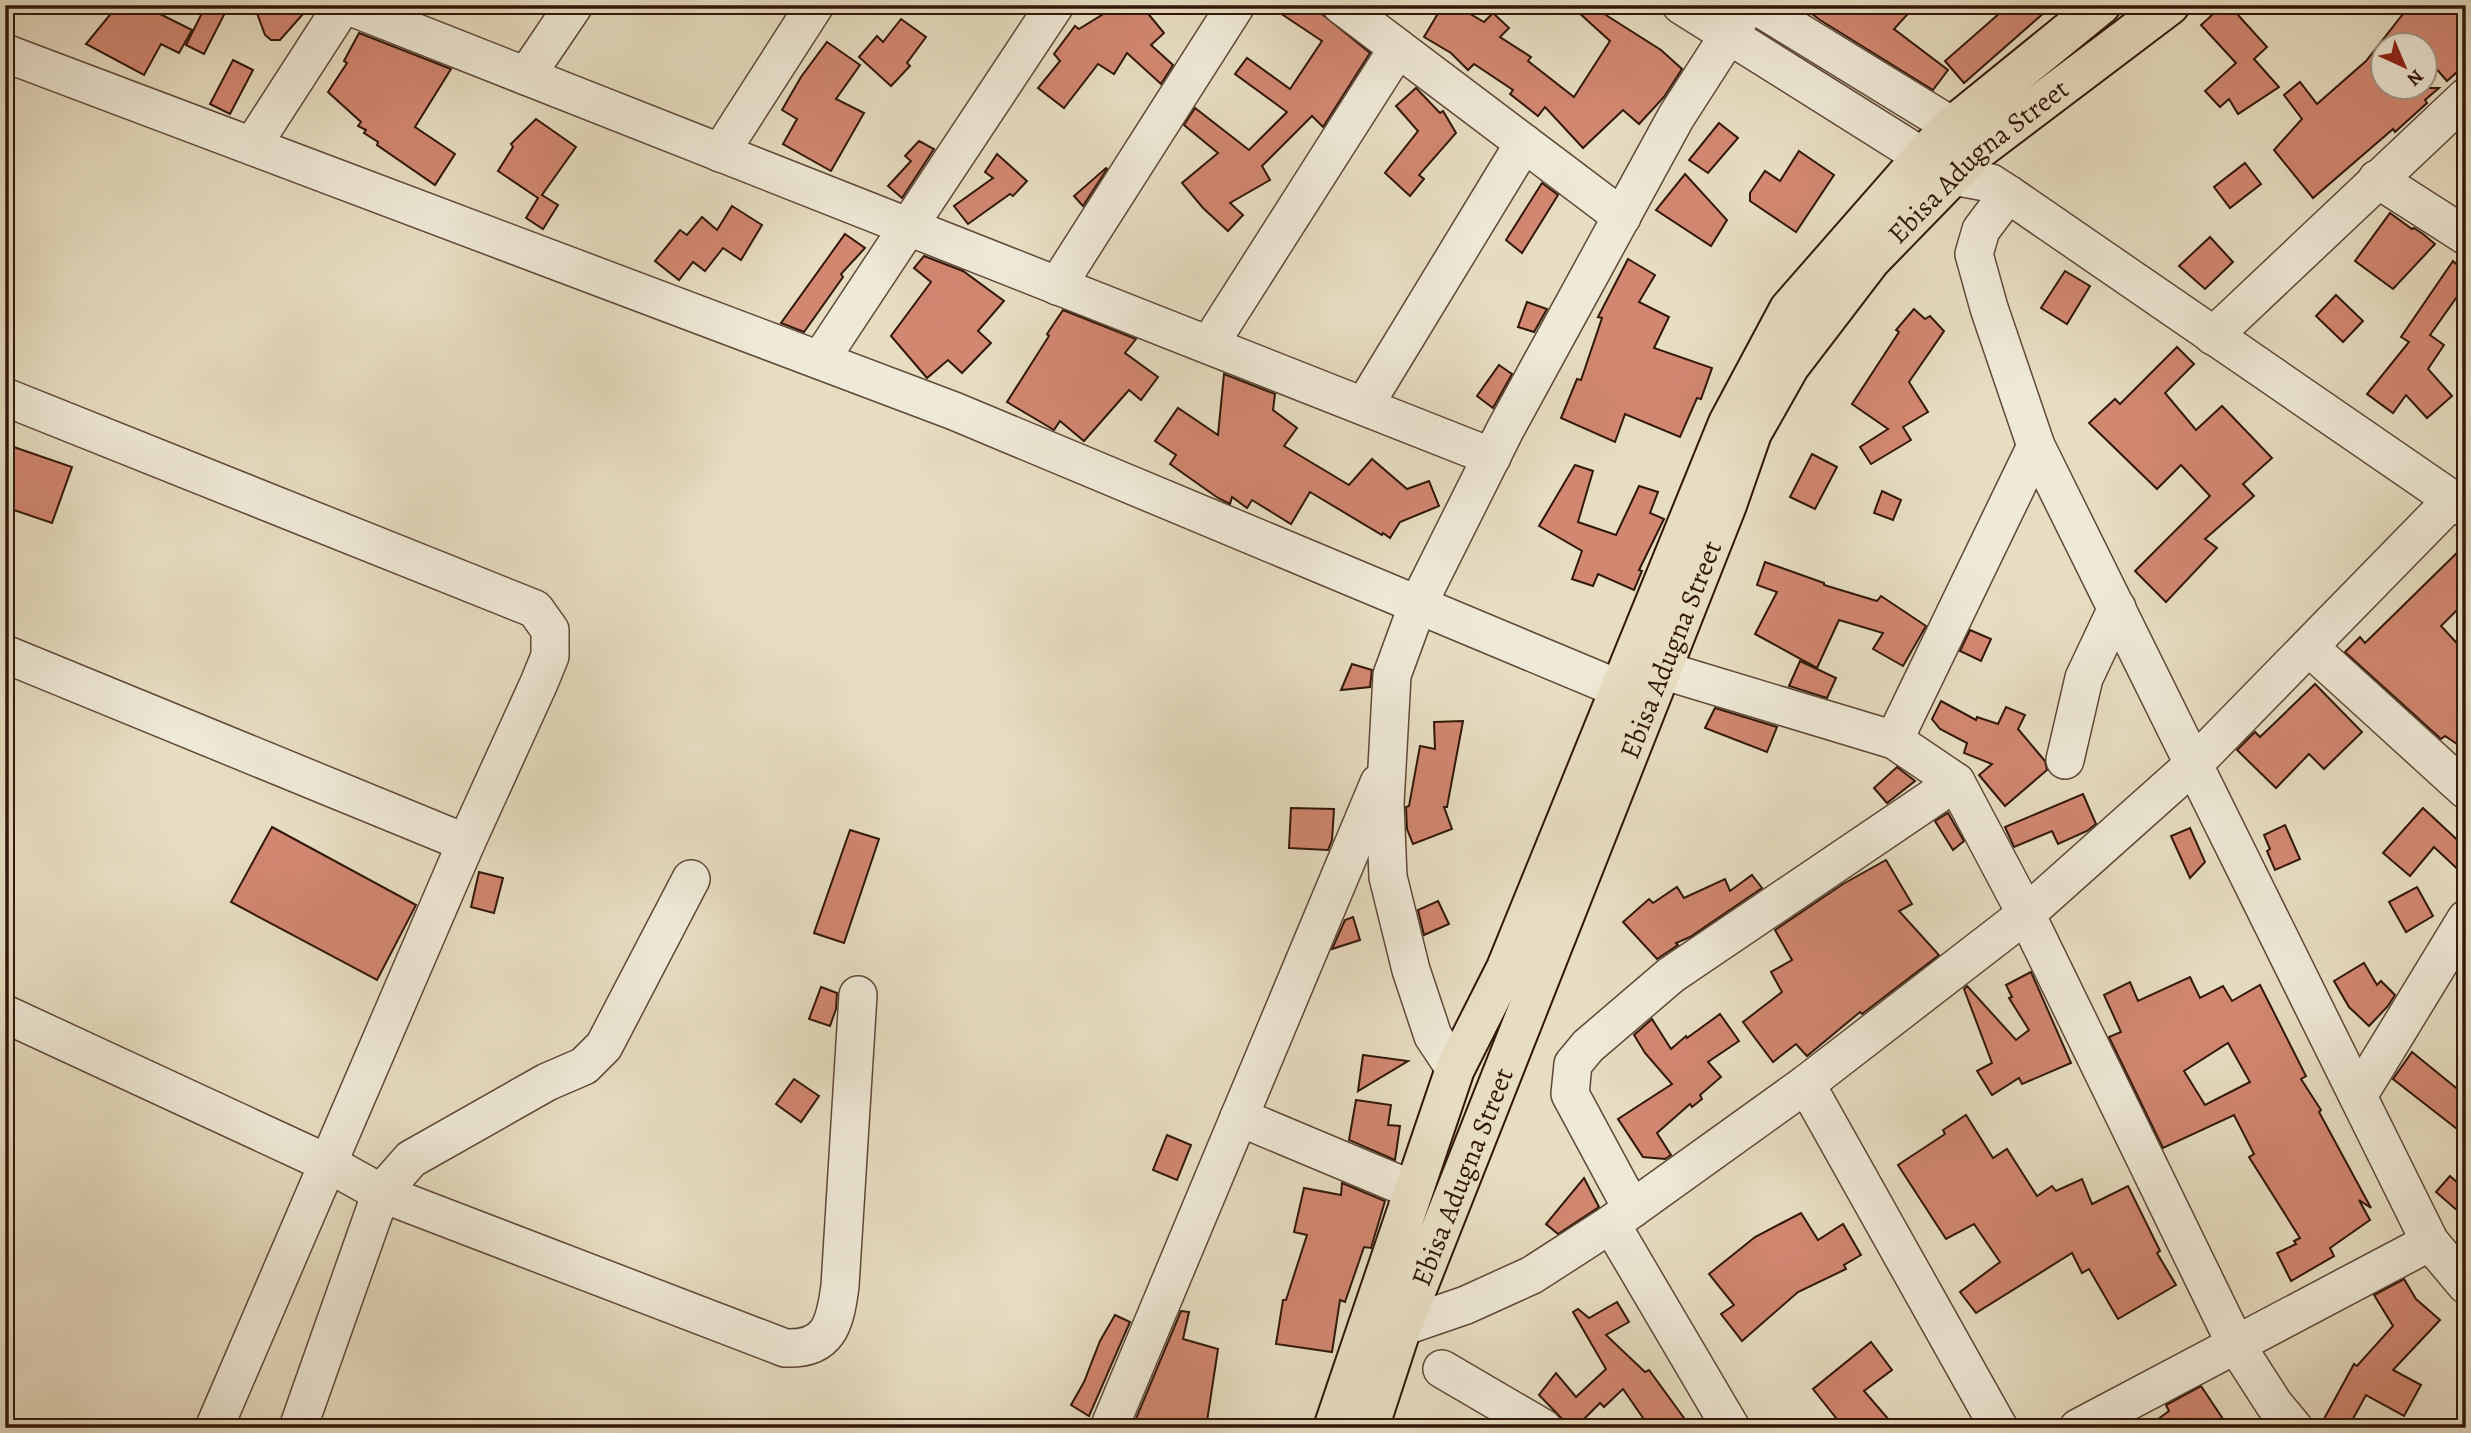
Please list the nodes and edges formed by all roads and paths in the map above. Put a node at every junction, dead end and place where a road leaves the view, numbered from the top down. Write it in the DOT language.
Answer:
graph roads {
  1 [pos="345,5"];
  2 [pos="574,5"];
  3 [pos="815,5"];
  4 [pos="1055,5"];
  5 [pos="1236,5"];
  6 [pos="1341,5"];
  7 [pos="1681,5"];
  8 [pos="1755,5"];
  9 [pos="2101,5"];
  10 [pos="2170,5"];
  11 [pos="1738,20"];
  12 [pos="1398,48"];
  13 [pos="5,53"];
  14 [pos="526,76"];
  15 [pos="2466,97"];
  16 [pos="1524,143"];
  17 [pos="252,146"];
  18 [pos="720,153"];
  19 [pos="1967,164"];
  20 [pos="2377,179"];
  21 [pos="1622,217"];
  22 [pos="908,227"];
  23 [pos="2466,236"];
  24 [pos="1057,286"];
  25 [pos="2213,335"];
  26 [pos="1209,345"];
  27 [pos="820,360"];
  28 [pos="5,397"];
  29 [pos="1364,406"];
  30 [pos="2036,446"];
  31 [pos="1492,457"];
  32 [pos="2459,505"];
  33 [pos="1418,604"];
  34 [pos="2117,608"];
  35 [pos="2309,647"];
  36 [pos="5,654"];
  37 [pos="1644,686"];
  38 [pos="1894,740"];
  39 [pos="2065,760"];
  40 [pos="2194,764"];
  41 [pos="1386,765"];
  42 [pos="1956,782"];
  43 [pos="2466,790"];
  44 [pos="466,843"];
  45 [pos="691,879"];
  46 [pos="2026,914"];
  47 [pos="2466,919"];
  48 [pos="858,995"];
  49 [pos="5,1014"];
  50 [pos="1455,1069"];
  51 [pos="1806,1084"];
  52 [pos="2358,1096"];
  53 [pos="1239,1117"];
  54 [pos="329,1164"];
  55 [pos="1413,1191"];
  56 [pos="381,1194"];
  57 [pos="1622,1216"];
  58 [pos="2430,1242"];
  59 [pos="2466,1285"];
  60 [pos="1402,1326"];
  61 [pos="2236,1345"];
  62 [pos="1442,1369"];
  63 [pos="214,1428"];
  64 [pos="298,1428"];
  65 [pos="1109,1428"];
  66 [pos="1333,1428"];
  67 [pos="1369,1428"];
  68 [pos="1543,1428"];
  69 [pos="1731,1428"];
  70 [pos="1999,1428"];
  71 [pos="2078,1428"];
  72 [pos="2294,1428"];
  1 -- 14 [label="street"];
  1 -- 17 [label="street"];
  2 -- 14 [label="street"];
  3 -- 18 [label="street"];
  4 -- 22 [label="street"];
  5 -- 24 [label="street"];
  6 -- 12 [label="street"];
  7 -- 11 [label="street"];
  8 -- 19 [label="street"];
  9 -- 19 [label="main road, Ebisa Adugna Street"];
  10 -- 19 [label="main road, Ebisa Adugna Street"];
  11 -- 19 [label="street"];
  11 -- 21 [label="street"];
  12 -- 16 [label="street"];
  12 -- 26 [label="street"];
  13 -- 17 [label="street"];
  14 -- 18 [label="street"];
  15 -- 20 [label="street"];
  16 -- 21 [label="street"];
  16 -- 29 [label="street"];
  17 -- 27 [label="street"];
  18 -- 22 [label="street"];
  19 -- 25 [label="street"];
  19 -- 30 [label="street"];
  19 -- 37 [label="main road, Ebisa Adugna Street"];
  20 -- 23 [label="street"];
  20 -- 25 [label="street"];
  21 -- 31 [label="street"];
  22 -- 24 [label="street"];
  22 -- 27 [label="street"];
  24 -- 26 [label="street"];
  25 -- 32 [label="street"];
  26 -- 29 [label="street"];
  27 -- 33 [label="street"];
  28 -- 44 [label="street"];
  29 -- 31 [label="street"];
  30 -- 34 [label="street"];
  30 -- 38 [label="street"];
  31 -- 33 [label="street"];
  32 -- 35 [label="street"];
  33 -- 37 [label="street"];
  33 -- 41 [label="street"];
  34 -- 39 [label="street"];
  34 -- 40 [label="street"];
  35 -- 40 [label="street"];
  35 -- 43 [label="street"];
  36 -- 44 [label="street"];
  37 -- 38 [label="street"];
  37 -- 50 [label="main road, Ebisa Adugna Street"];
  37 -- 60 [label="main road, Ebisa Adugna Street"];
  38 -- 42 [label="street"];
  40 -- 46 [label="street"];
  40 -- 52 [label="street"];
  41 -- 50 [label="street"];
  41 -- 53 [label="street"];
  42 -- 46 [label="street"];
  42 -- 57 [label="street"];
  44 -- 54 [label="street"];
  45 -- 56 [label="street"];
  46 -- 51 [label="street"];
  46 -- 61 [label="street"];
  47 -- 52 [label="street"];
  48 -- 56 [label="street"];
  49 -- 54 [label="street"];
  50 -- 55 [label="main road, Ebisa Adugna Street"];
  51 -- 57 [label="street"];
  51 -- 70 [label="street"];
  52 -- 58 [label="street"];
  53 -- 55 [label="street"];
  53 -- 65 [label="street"];
  54 -- 56 [label="street"];
  54 -- 63 [label="street"];
  55 -- 66 [label="main road, Ebisa Adugna Street"];
  56 -- 64 [label="street"];
  57 -- 60 [label="street"];
  57 -- 69 [label="street"];
  58 -- 59 [label="street"];
  58 -- 61 [label="street"];
  60 -- 67 [label="main road, Ebisa Adugna Street"];
  61 -- 71 [label="street"];
  61 -- 72 [label="street"];
  62 -- 68 [label="street"];
}
